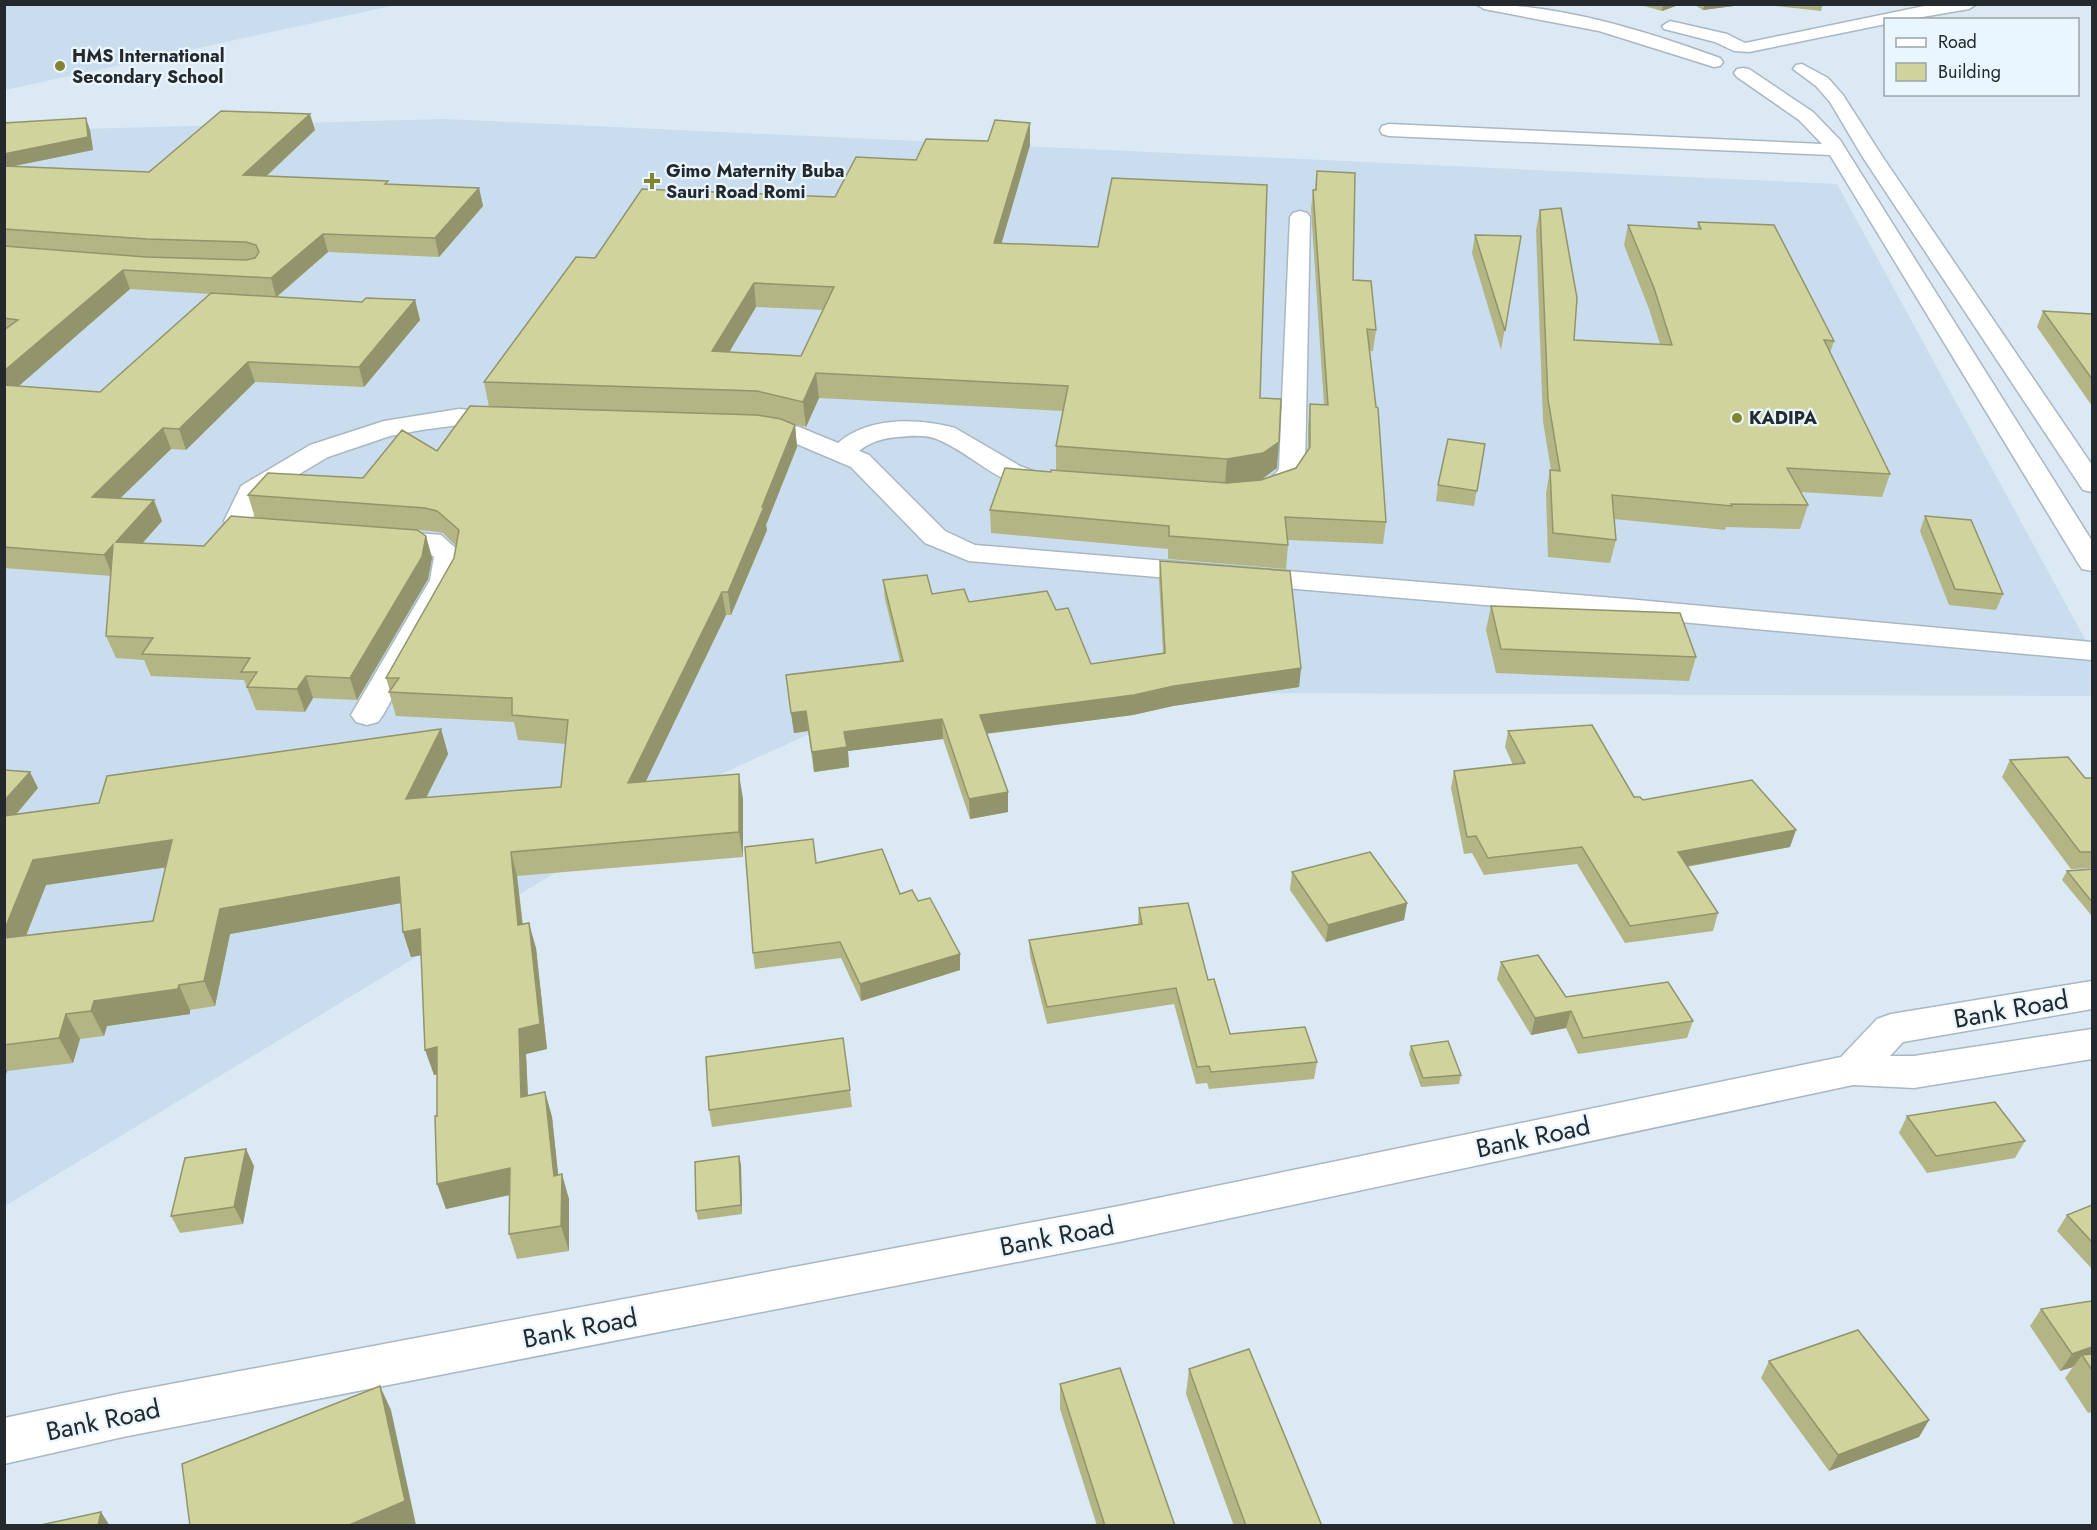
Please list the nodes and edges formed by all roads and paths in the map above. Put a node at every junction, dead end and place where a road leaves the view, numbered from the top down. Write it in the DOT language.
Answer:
graph roads {
  1 [pos="1484,4"];
  2 [pos="1563,4"];
  3 [pos="1969,4"];
  4 [pos="1891,18"];
  5 [pos="1637,20"];
  6 [pos="1884,20"];
  7 [pos="1657,24"];
  8 [pos="1828,32"];
  9 [pos="1744,47"];
  10 [pos="1714,62"];
  11 [pos="1792,70"];
  12 [pos="1743,73"];
  13 [pos="1389,130"];
  14 [pos="1837,150"];
  15 [pos="1300,217"];
  16 [pos="528,420"];
  17 [pos="725,426"];
  18 [pos="842,453"];
  19 [pos="1070,484"];
  20 [pos="2092,484"];
  21 [pos="1236,494"];
  22 [pos="302,532"];
  23 [pos="360,536"];
  24 [pos="2092,563"];
  25 [pos="2092,651"];
  26 [pos="367,715"];
  27 [pos="2092,995"];
  28 [pos="2092,1044"];
  29 [pos="1853,1070"];
  30 [pos="4,1441"];
  1 -- 10 [label="street"];
  2 -- 5 [label="street"];
  3 -- 4 [label="street"];
  6 -- 8 [label="street"];
  7 -- 9 [label="street"];
  8 -- 9 [label="street"];
  8 -- 11 [label="street"];
  9 -- 10 [label="street"];
  9 -- 11 [label="street"];
  10 -- 12 [label="street"];
  11 -- 12 [label="street"];
  11 -- 20 [label="street"];
  12 -- 14 [label="street"];
  13 -- 14 [label="street"];
  14 -- 24 [label="street"];
  15 -- 21 [label="street"];
  16 -- 22 [label="street"];
  17 -- 18 [label="street"];
  18 -- 19 [label="street"];
  18 -- 25 [label="street"];
  23 -- 26 [label="street"];
  27 -- 29 [label="street, Bank Road"];
  28 -- 29 [label="street"];
  29 -- 30 [label="street, Bank Road"];
}
